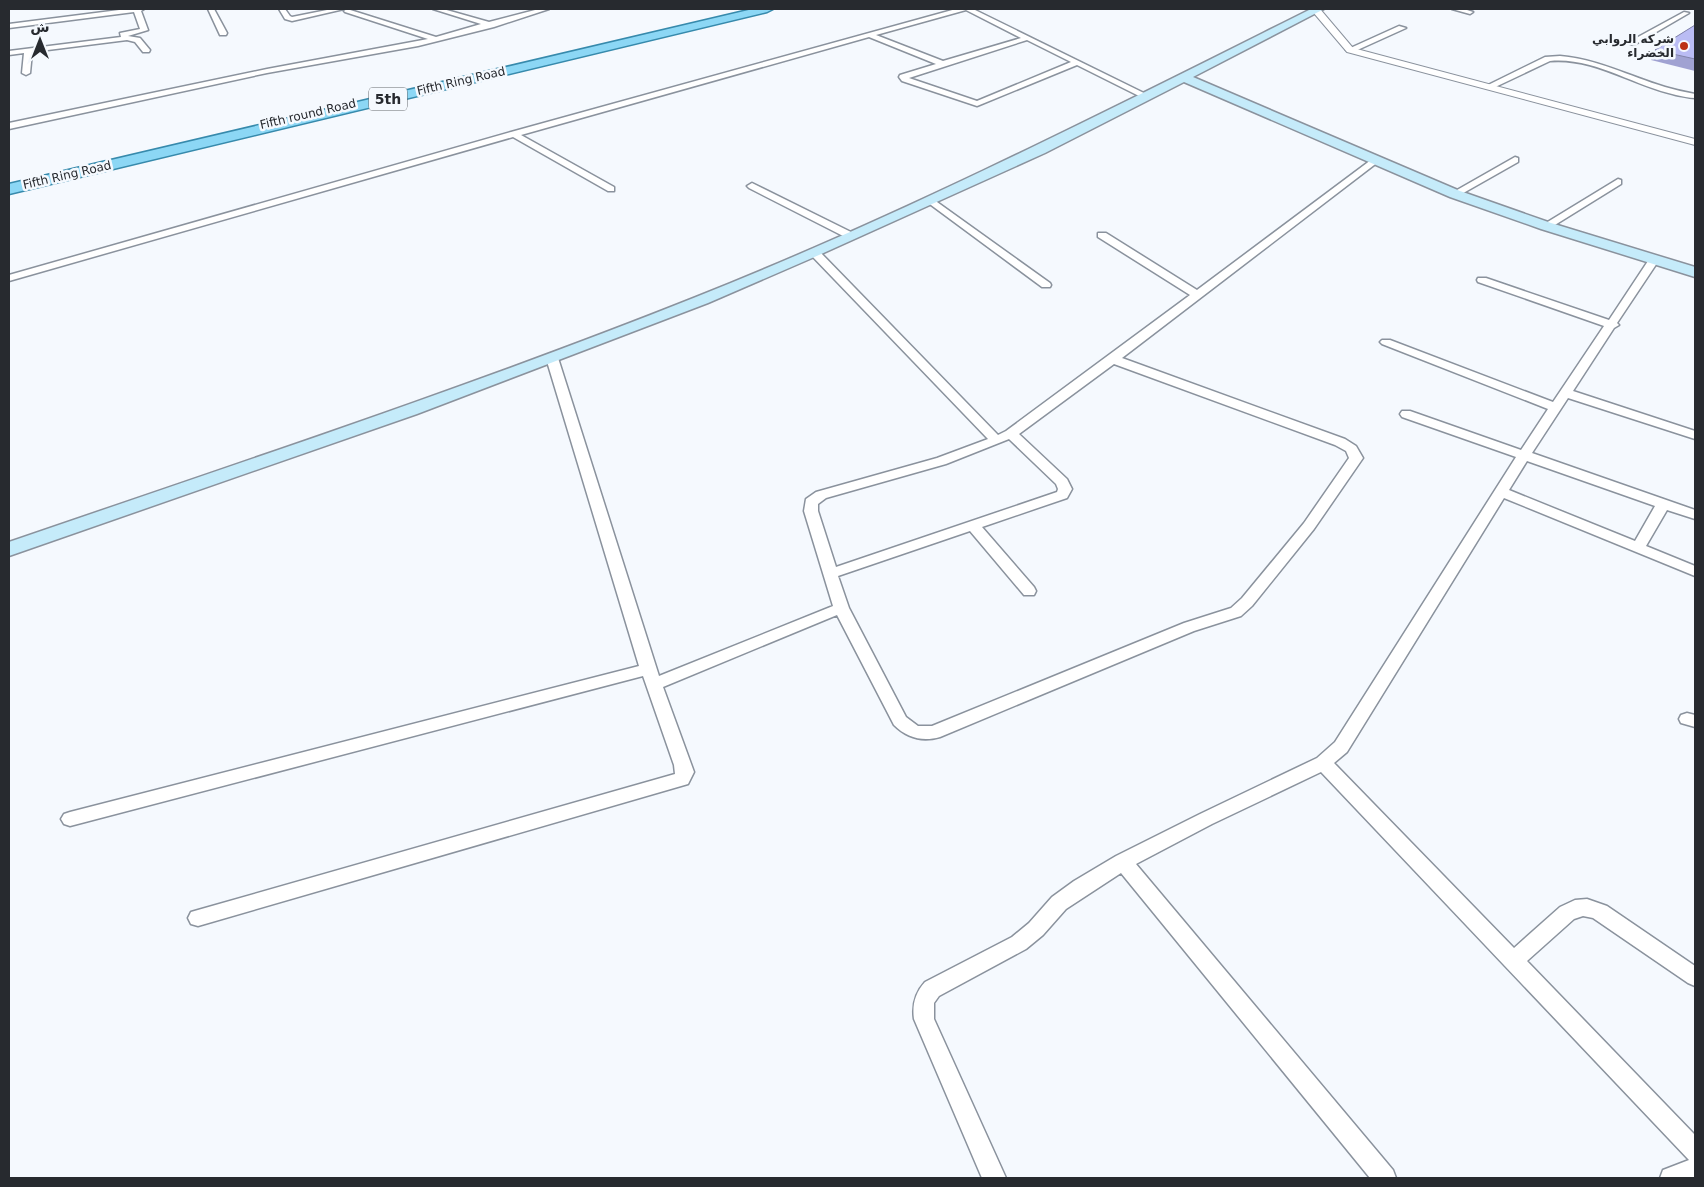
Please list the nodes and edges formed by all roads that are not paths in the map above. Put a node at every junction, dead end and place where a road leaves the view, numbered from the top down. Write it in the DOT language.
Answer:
graph roads {
  1 [pos="137,9"];
  2 [pos="141,9"];
  3 [pos="211,9"];
  4 [pos="282,9"];
  5 [pos="436,9"];
  6 [pos="527,9"];
  7 [pos="546,9"];
  8 [pos="754,9"];
  9 [pos="767,9"];
  10 [pos="963,9"];
  11 [pos="968,9"];
  12 [pos="1315,9"];
  13 [pos="1455,9"];
  14 [pos="344,10"];
  15 [pos="537,11"];
  16 [pos="1676,11"];
  17 [pos="1470,12"];
  18 [pos="1686,13"];
  19 [pos="1695,15"];
  20 [pos="491,25"];
  21 [pos="9,26"];
  22 [pos="1402,28"];
  23 [pos="222,33"];
  24 [pos="869,35"];
  25 [pos="76,38"];
  26 [pos="1027,38"];
  27 [pos="437,39"];
  28 [pos="1631,43"];
  29 [pos="28,50"];
  30 [pos="146,50"];
  31 [pos="1350,50"];
  32 [pos="9,53"];
  33 [pos="1076,63"];
  34 [pos="943,64"];
  35 [pos="26,72"];
  36 [pos="1182,77"];
  37 [pos="1488,88"];
  38 [pos="398,94"];
  39 [pos="1146,96"];
  40 [pos="1693,96"];
  41 [pos="9,126"];
  42 [pos="514,134"];
  43 [pos="1695,142"];
  44 [pos="1375,160"];
  45 [pos="1515,160"];
  46 [pos="1618,182"];
  47 [pos="9,184"];
  48 [pos="752,186"];
  49 [pos="9,189"];
  50 [pos="611,189"];
  51 [pos="1455,194"];
  52 [pos="930,200"];
  53 [pos="1546,226"];
  54 [pos="1102,235"];
  55 [pos="851,236"];
  56 [pos="814,252"];
  57 [pos="1654,260"];
  58 [pos="1695,272"];
  59 [pos="9,278"];
  60 [pos="1482,280"];
  61 [pos="1046,285"];
  62 [pos="1197,295"];
  63 [pos="1613,325"];
  64 [pos="1386,342"];
  65 [pos="552,358"];
  66 [pos="1113,360"];
  67 [pos="1566,393"];
  68 [pos="1556,408"];
  69 [pos="1406,414"];
  70 [pos="1011,434"];
  71 [pos="1695,435"];
  72 [pos="997,441"];
  73 [pos="1524,455"];
  74 [pos="1501,492"];
  75 [pos="1663,504"];
  76 [pos="1695,516"];
  77 [pos="974,526"];
  78 [pos="1638,548"];
  79 [pos="9,550"];
  80 [pos="1695,571"];
  81 [pos="829,574"];
  82 [pos="1029,591"];
  83 [pos="841,608"];
  84 [pos="651,677"];
  85 [pos="1323,763"];
  86 [pos="70,819"];
  87 [pos="1123,862"];
  88 [pos="198,918"];
  89 [pos="1513,961"];
  90 [pos="1695,977"];
  91 [pos="1695,1151"];
  92 [pos="1695,1169"];
  93 [pos="994,1178"];
  94 [pos="1385,1178"];
  95 [pos="1671,1178"];
  1 -- 2 [label="street"];
  1 -- 21 [label="street"];
  1 -- 25 [label="street"];
  3 -- 23 [label="street"];
  4 -- 14 [label="street"];
  5 -- 20 [label="street"];
  6 -- 15 [label="street"];
  7 -- 15 [label="street"];
  8 -- 38 [label="main road, Fifth round Road / 5th"];
  9 -- 38 [label="main road, Fifth Ring Road / 5th"];
  10 -- 24 [label="street"];
  11 -- 26 [label="street"];
  12 -- 31 [label="street"];
  12 -- 36 [label="main road"];
  13 -- 17 [label="street"];
  14 -- 27 [label="street"];
  15 -- 20 [label="street"];
  16 -- 18 [label="street"];
  18 -- 19 [label="street"];
  18 -- 28 [label="street"];
  20 -- 27 [label="street"];
  22 -- 31 [label="street"];
  24 -- 34 [label="street"];
  24 -- 42 [label="street"];
  26 -- 33 [label="street"];
  26 -- 34 [label="street"];
  27 -- 41 [label="street"];
  29 -- 30 [label="street"];
  29 -- 32 [label="street"];
  29 -- 35 [label="street"];
  31 -- 37 [label="street"];
  33 -- 34 [label="street"];
  33 -- 39 [label="street"];
  36 -- 39 [label="main road"];
  36 -- 44 [label="main road"];
  37 -- 40 [label="street"];
  37 -- 43 [label="street"];
  38 -- 47 [label="main road, Fifth round Road / 5th"];
  38 -- 49 [label="main road, Fifth Ring Road / 5th"];
  39 -- 52 [label="main road"];
  42 -- 50 [label="street"];
  42 -- 59 [label="street"];
  44 -- 51 [label="main road"];
  44 -- 62 [label="street"];
  45 -- 51 [label="street"];
  46 -- 53 [label="street"];
  48 -- 55 [label="street"];
  51 -- 53 [label="main road"];
  52 -- 55 [label="main road"];
  52 -- 61 [label="street"];
  53 -- 57 [label="main road"];
  54 -- 62 [label="street"];
  55 -- 56 [label="main road"];
  56 -- 65 [label="main road"];
  56 -- 72 [label="street"];
  57 -- 58 [label="main road"];
  57 -- 63 [label="street"];
  60 -- 63 [label="street"];
  62 -- 66 [label="street"];
  63 -- 67 [label="street"];
  64 -- 68 [label="street"];
  65 -- 79 [label="main road"];
  65 -- 84 [label="street"];
  66 -- 70 [label="street"];
  66 -- 83 [label="street"];
  67 -- 68 [label="street"];
  67 -- 71 [label="street"];
  68 -- 73 [label="street"];
  69 -- 73 [label="street"];
  70 -- 72 [label="street"];
  70 -- 77 [label="street"];
  72 -- 81 [label="street"];
  73 -- 74 [label="street"];
  73 -- 75 [label="street"];
  74 -- 78 [label="street"];
  74 -- 85 [label="street"];
  75 -- 76 [label="street"];
  75 -- 78 [label="street"];
  77 -- 81 [label="street"];
  77 -- 82 [label="street"];
  78 -- 80 [label="street"];
  81 -- 83 [label="street"];
  83 -- 84 [label="street"];
  84 -- 86 [label="street"];
  84 -- 88 [label="street"];
  85 -- 87 [label="street"];
  85 -- 89 [label="street"];
  87 -- 93 [label="street"];
  87 -- 94 [label="street"];
  89 -- 90 [label="street"];
  89 -- 91 [label="street"];
  92 -- 95 [label="street"];
}
